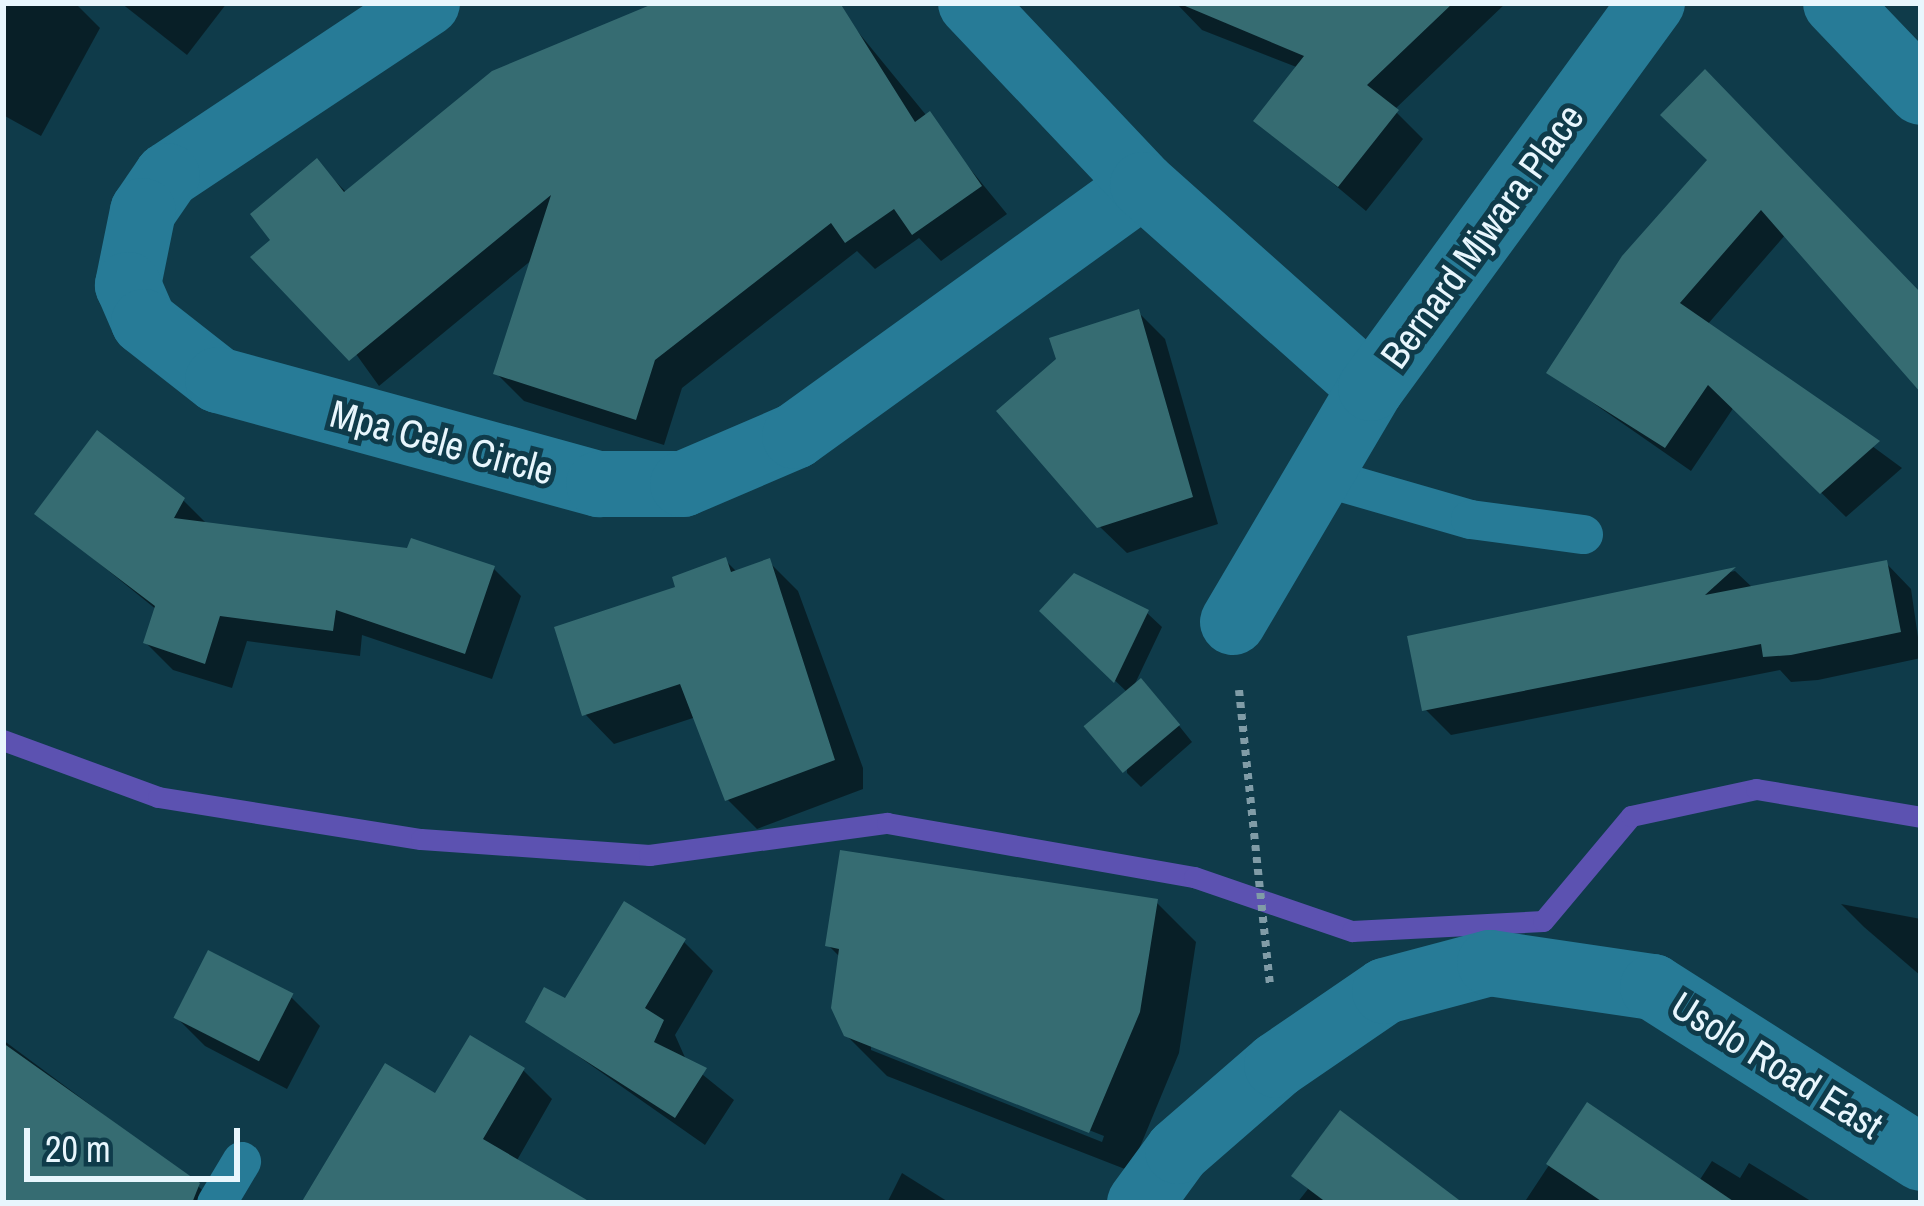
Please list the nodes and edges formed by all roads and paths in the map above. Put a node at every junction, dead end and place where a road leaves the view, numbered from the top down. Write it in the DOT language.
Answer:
graph roads {
  1 [pos="428,3"];
  2 [pos="971,3"];
  3 [pos="1652,3"];
  4 [pos="1836,3"];
  5 [pos="1921,92"];
  6 [pos="1143,185"];
  7 [pos="1372,388"];
  8 [pos="1321,476"];
  9 [pos="1583,534"];
  10 [pos="1232,622"];
  11 [pos="1267,958"];
  12 [pos="1921,1158"];
  13 [pos="241,1161"];
  14 [pos="216,1203"];
  15 [pos="1140,1203"];
  1 -- 6 [label="street, Mpa Cele Circle"];
  2 -- 6 [label="street"];
  3 -- 7 [label="street, Bernard Mjwara Place"];
  4 -- 5 [label="street"];
  6 -- 7 [label="street"];
  7 -- 8 [label="street, Bernard Mjwara Place"];
  8 -- 9 [label="lane"];
  8 -- 10 [label="street, Bernard Mjwara Place"];
  10 -- 11 [label="path"];
  12 -- 15 [label="street, Usolo Road East"];
  13 -- 14 [label="lane"];
}
